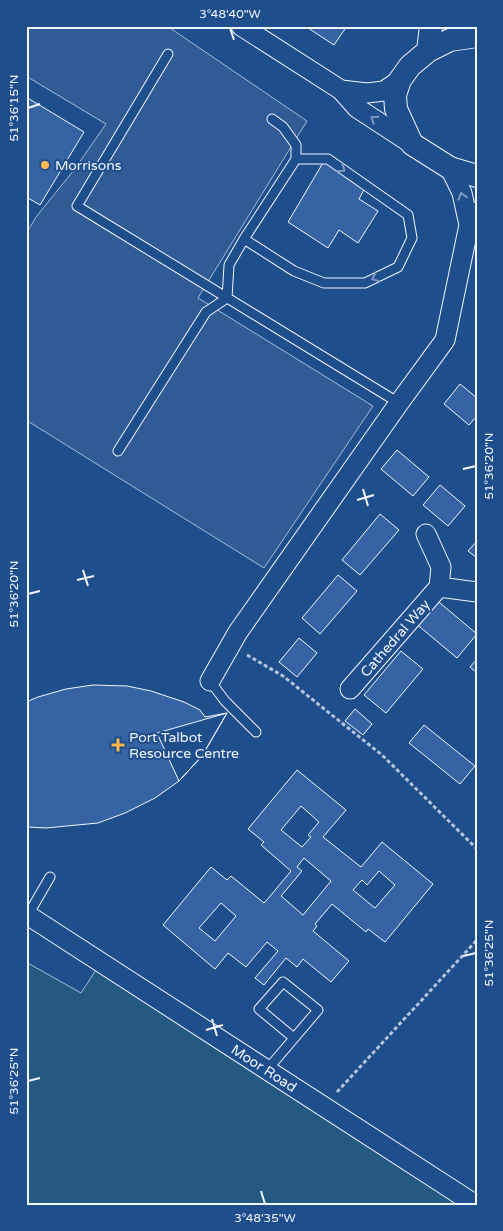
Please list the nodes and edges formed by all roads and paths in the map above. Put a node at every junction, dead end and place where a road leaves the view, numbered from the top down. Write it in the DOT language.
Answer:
graph roads {
  1 [pos="241,26"];
  2 [pos="432,26"];
  3 [pos="477,36"];
  4 [pos="428,51"];
  5 [pos="168,54"];
  6 [pos="400,80"];
  7 [pos="341,90"];
  8 [pos="272,119"];
  9 [pos="412,144"];
  10 [pos="296,159"];
  11 [pos="450,168"];
  12 [pos="477,176"];
  13 [pos="473,218"];
  14 [pos="244,239"];
  15 [pos="227,298"];
  16 [pos="399,403"];
  17 [pos="118,451"];
  18 [pos="426,534"];
  19 [pos="439,587"];
  20 [pos="477,592"];
  21 [pos="232,643"];
  22 [pos="210,682"];
  23 [pos="350,689"];
  24 [pos="256,732"];
  25 [pos="477,849"];
  26 [pos="50,877"];
  27 [pos="27,915"];
  28 [pos="477,940"];
  29 [pos="294,1038"];
  30 [pos="267,1070"];
  31 [pos="324,1106"];
  32 [pos="476,1205"];
  1 -- 7 [label="street"];
  2 -- 4 [label="street"];
  3 -- 4 [label="street"];
  4 -- 6 [label="street"];
  5 -- 15 [label="lane"];
  6 -- 7 [label="street"];
  6 -- 9 [label="street"];
  9 -- 7 [label="street, one-way"];
  8 -- 10 [label="lane"];
  9 -- 11 [label="street"];
  10 -- 14 [label="lane"];
  10 -- 14 [label="lane, one-way"];
  11 -- 12 [label="street"];
  13 -- 11 [label="street, one-way"];
  13 -- 16 [label="street"];
  14 -- 15 [label="lane"];
  15 -- 16 [label="lane"];
  15 -- 17 [label="lane"];
  16 -- 21 [label="street"];
  18 -- 19 [label="street, Cathedral Way"];
  19 -- 20 [label="street, Cathedral Way"];
  19 -- 23 [label="street, Cathedral Way"];
  21 -- 22 [label="street"];
  21 -- 25 [label="path"];
  22 -- 24 [label="lane"];
  26 -- 27 [label="lane"];
  27 -- 30 [label="street, Moor Road"];
  28 -- 31 [label="path"];
  29 -- 29 [label="lane"];
  29 -- 30 [label="lane"];
  30 -- 31 [label="street, Moor Road"];
  31 -- 32 [label="street, Moor Road"];
}
